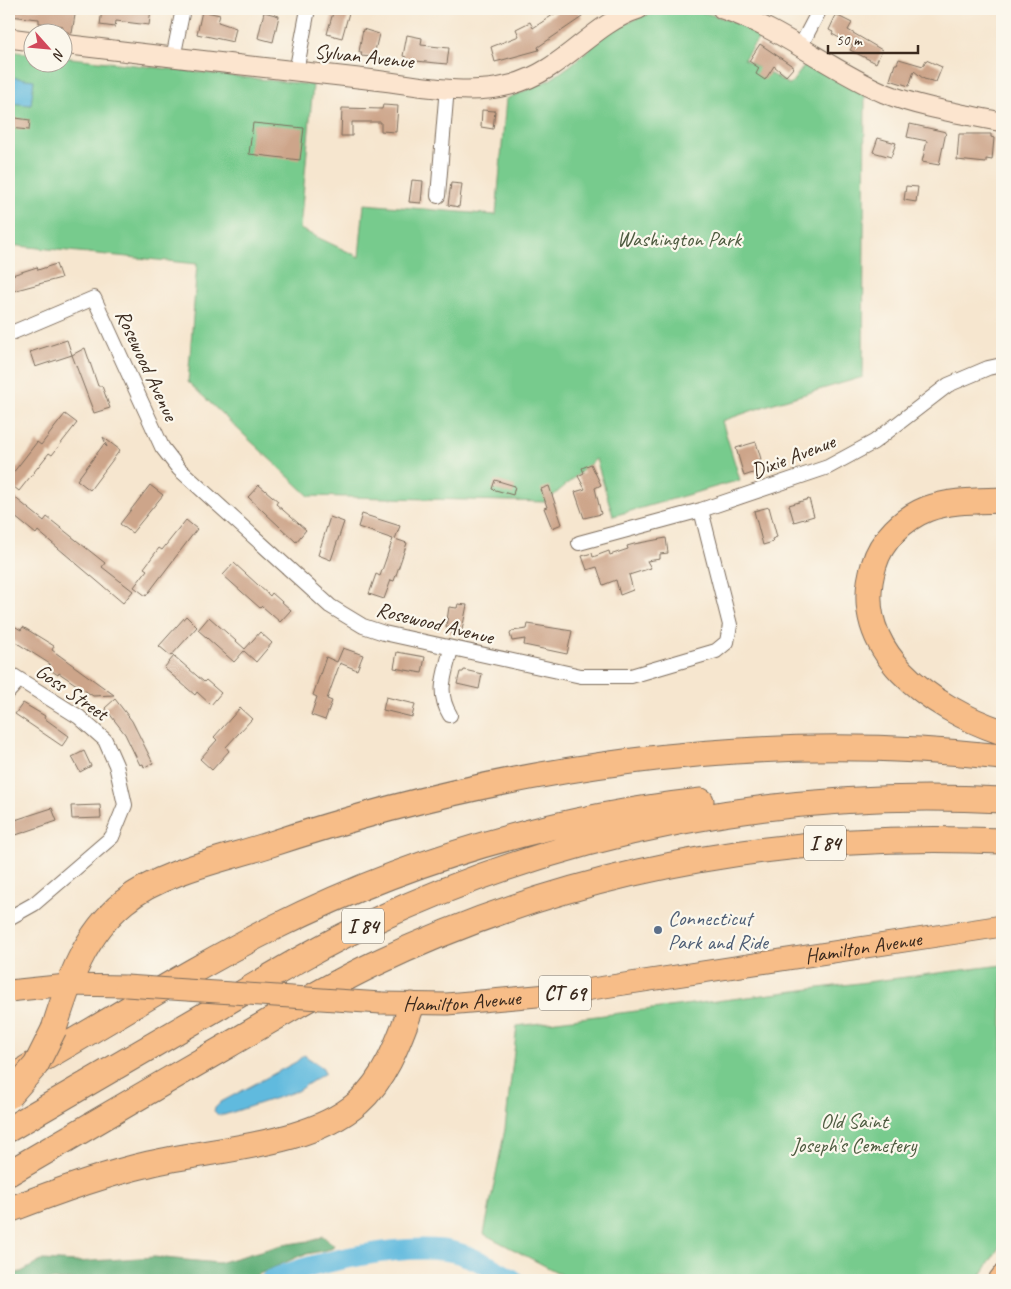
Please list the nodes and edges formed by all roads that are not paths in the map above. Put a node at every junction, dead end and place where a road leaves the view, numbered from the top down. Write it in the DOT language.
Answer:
graph roads {
  1 [pos="183,9"];
  2 [pos="308,9"];
  3 [pos="639,9"];
  4 [pos="722,9"];
  5 [pos="820,9"];
  6 [pos="9,38"];
  7 [pos="22,40"];
  8 [pos="72,45"];
  9 [pos="800,47"];
  10 [pos="174,58"];
  11 [pos="296,72"];
  12 [pos="447,87"];
  13 [pos="1002,122"];
  14 [pos="438,196"];
  15 [pos="9,334"];
  16 [pos="1002,365"];
  17 [pos="1002,500"];
  18 [pos="701,510"];
  19 [pos="579,542"];
  20 [pos="451,650"];
  21 [pos="14,676"];
  22 [pos="9,691"];
  23 [pos="450,715"];
  24 [pos="1002,732"];
  25 [pos="1002,757"];
  26 [pos="1002,800"];
  27 [pos="753,809"];
  28 [pos="1002,841"];
  29 [pos="9,918"];
  30 [pos="1002,926"];
  31 [pos="67,984"];
  32 [pos="9,991"];
  33 [pos="412,1004"];
  34 [pos="9,1079"];
  35 [pos="9,1096"];
  36 [pos="9,1129"];
  37 [pos="9,1173"];
  38 [pos="9,1210"];
  39 [pos="1002,1276"];
  40 [pos="999,1280"];
  1 -- 10 [label="street"];
  2 -- 11 [label="street"];
  3 -- 12 [label="street, Sylvan Avenue"];
  4 -- 9 [label="street"];
  5 -- 9 [label="street"];
  6 -- 7 [label="street"];
  8 -- 10 [label="street, Sylvan Avenue"];
  9 -- 13 [label="street"];
  10 -- 11 [label="street, Sylvan Avenue"];
  11 -- 12 [label="street, Sylvan Avenue"];
  12 -- 14 [label="street"];
  15 -- 20 [label="street, Rosewood Avenue"];
  16 -- 18 [label="street, Dixie Avenue"];
  17 -- 24 [label="highway"];
  18 -- 19 [label="street, Dixie Avenue"];
  18 -- 20 [label="street, Rosewood Avenue"];
  20 -- 23 [label="street"];
  21 -- 22 [label="street"];
  21 -- 29 [label="street, Goss Street"];
  25 -- 31 [label="highway"];
  26 -- 27 [label="highway, I 84"];
  27 -- 34 [label="highway"];
  27 -- 36 [label="highway, I 84"];
  28 -- 37 [label="highway, I 84"];
  30 -- 33 [label="main road, Hamilton Avenue / CT 69"];
  31 -- 32 [label="main road, Hamilton Avenue / CT 69"];
  31 -- 33 [label="main road, Hamilton Avenue / CT 69, bridge"];
  31 -- 35 [label="highway, bridge"];
  33 -- 38 [label="highway"];
  39 -- 40 [label="main road"];
}
